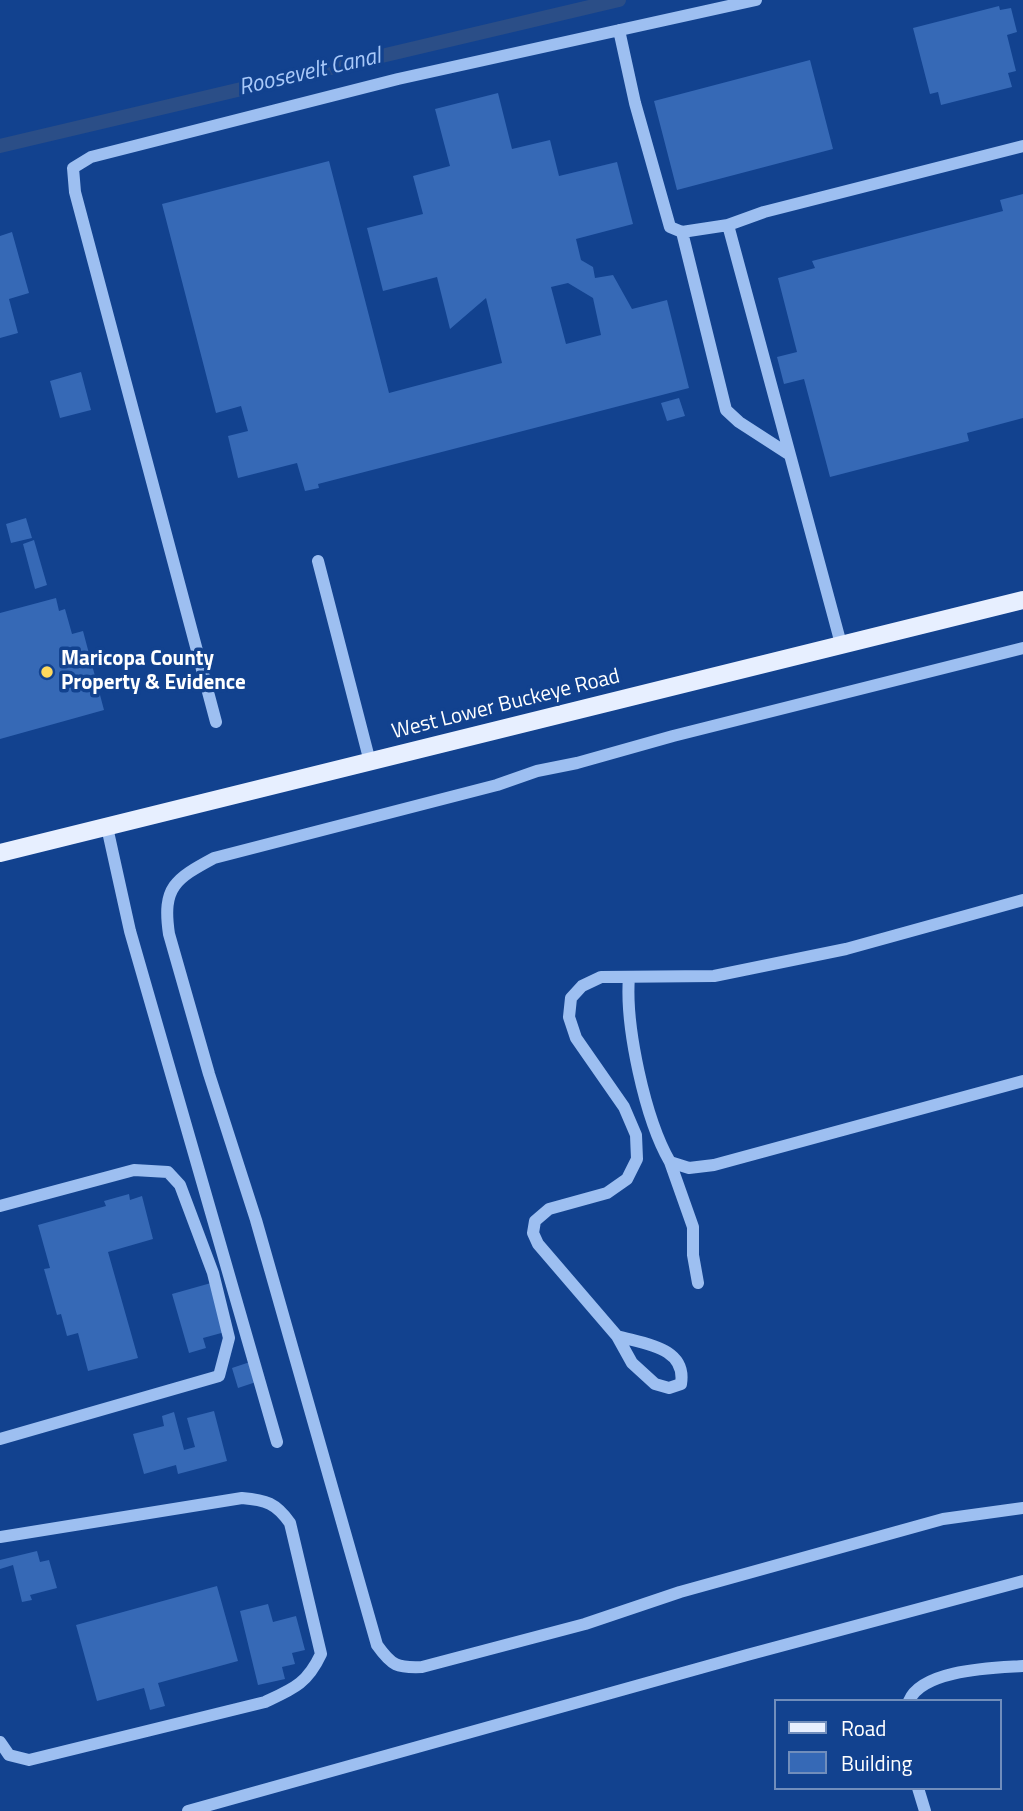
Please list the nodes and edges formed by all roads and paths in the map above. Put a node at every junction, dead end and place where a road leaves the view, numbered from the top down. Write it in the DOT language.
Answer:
graph roads {
  1 [pos="756,0"];
  2 [pos="619,30"];
  3 [pos="1023,146"];
  4 [pos="728,225"];
  5 [pos="682,232"];
  6 [pos="790,454"];
  7 [pos="318,561"];
  8 [pos="1023,600"];
  9 [pos="841,644"];
  10 [pos="1023,648"];
  11 [pos="216,722"];
  12 [pos="370,762"];
  13 [pos="107,827"];
  14 [pos="0,853"];
  15 [pos="1023,900"];
  16 [pos="629,977"];
  17 [pos="1023,1081"];
  18 [pos="670,1162"];
  19 [pos="0,1206"];
  20 [pos="698,1283"];
  21 [pos="617,1336"];
  22 [pos="0,1439"];
  23 [pos="276,1442"];
  24 [pos="1023,1508"];
  25 [pos="0,1537"];
  26 [pos="1023,1581"];
  27 [pos="1023,1666"];
  28 [pos="910,1699"];
  29 [pos="0,1742"];
  30 [pos="919,1790"];
  31 [pos="188,1811"];
  32 [pos="925,1811"];
  1 -- 2 [label="lane"];
  2 -- 5 [label="lane"];
  2 -- 11 [label="lane"];
  3 -- 4 [label="lane"];
  4 -- 5 [label="lane"];
  4 -- 6 [label="lane"];
  5 -- 6 [label="lane"];
  6 -- 9 [label="lane"];
  7 -- 12 [label="lane"];
  8 -- 9 [label="main road, West Lower Buckeye Road"];
  9 -- 12 [label="main road, West Lower Buckeye Road"];
  10 -- 24 [label="lane"];
  12 -- 13 [label="main road, West Lower Buckeye Road"];
  13 -- 14 [label="main road, West Lower Buckeye Road"];
  13 -- 23 [label="lane"];
  15 -- 16 [label="lane"];
  16 -- 18 [label="lane"];
  16 -- 21 [label="lane"];
  17 -- 18 [label="lane"];
  18 -- 20 [label="lane"];
  19 -- 22 [label="lane"];
  21 -- 21 [label="lane"];
  25 -- 29 [label="lane"];
  26 -- 31 [label="lane"];
  27 -- 28 [label="lane"];
  30 -- 32 [label="lane"];
}
